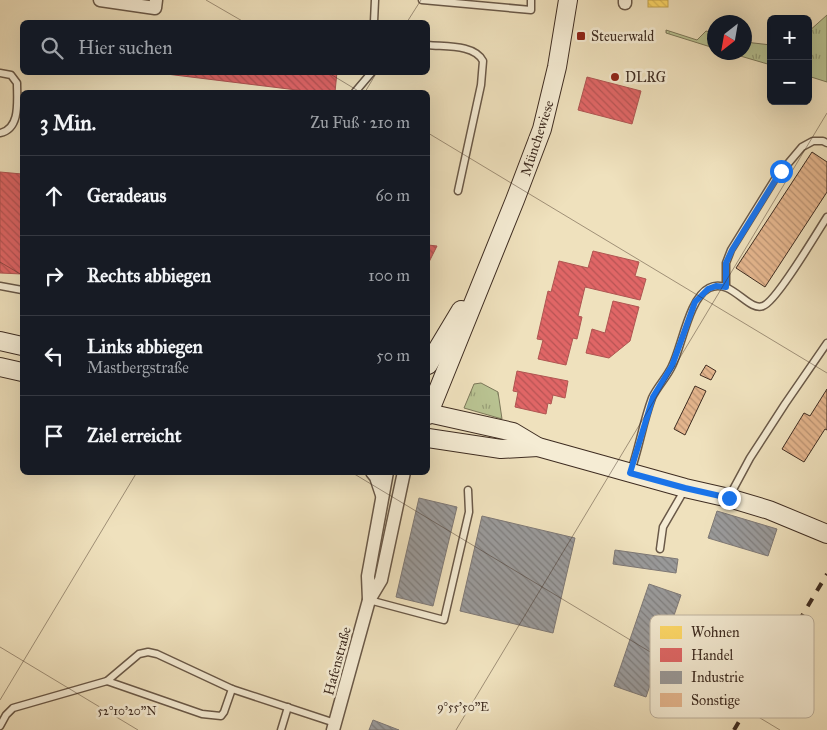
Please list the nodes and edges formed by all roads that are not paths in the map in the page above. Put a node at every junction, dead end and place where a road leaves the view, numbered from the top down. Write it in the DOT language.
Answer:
graph roads {
  1 [pos="100,0"];
  2 [pos="156,0"];
  3 [pos="374,0"];
  4 [pos="422,0"];
  5 [pos="531,0"];
  6 [pos="568,0"];
  7 [pos="374,20"];
  8 [pos="430,45"];
  9 [pos="0,73"];
  10 [pos="369,75"];
  11 [pos="357,90"];
  12 [pos="0,133"];
  13 [pos="827,143"];
  14 [pos="458,191"];
  15 [pos="827,216"];
  16 [pos="486,269"];
  17 [pos="0,286"];
  18 [pos="726,287"];
  19 [pos="20,290"];
  20 [pos="0,341"];
  21 [pos="827,343"];
  22 [pos="20,346"];
  23 [pos="430,362"];
  24 [pos="0,368"];
  25 [pos="20,372"];
  26 [pos="430,409"];
  27 [pos="430,414"];
  28 [pos="430,438"];
  29 [pos="538,447"];
  30 [pos="630,473"];
  31 [pos="375,475"];
  32 [pos="387,475"];
  33 [pos="403,475"];
  34 [pos="685,488"];
  35 [pos="468,490"];
  36 [pos="383,498"];
  37 [pos="729,498"];
  38 [pos="827,534"];
  39 [pos="660,549"];
  40 [pos="369,600"];
  41 [pos="107,681"];
  42 [pos="232,689"];
  43 [pos="288,707"];
  44 [pos="0,726"];
  45 [pos="334,726"];
  46 [pos="281,730"];
  1 -- 2 [label="street"];
  3 -- 7 [label="lane"];
  4 -- 5 [label="lane"];
  6 -- 16 [label="main road, Münchewiese"];
  8 -- 14 [label="lane"];
  9 -- 12 [label="lane"];
  10 -- 11 [label="lane"];
  13 -- 18 [label="lane"];
  15 -- 18 [label="lane"];
  16 -- 23 [label="main road, Münchewiese"];
  16 -- 26 [label="main road, Münchewiese"];
  17 -- 19 [label="lane"];
  18 -- 30 [label="lane"];
  20 -- 22 [label="main road"];
  21 -- 37 [label="lane"];
  24 -- 25 [label="main road"];
  27 -- 29 [label="main road"];
  28 -- 29 [label="main road"];
  29 -- 30 [label="main road"];
  30 -- 34 [label="main road"];
  31 -- 36 [label="street"];
  32 -- 36 [label="street, Hafenstraße"];
  33 -- 40 [label="street, Hafenstraße"];
  34 -- 37 [label="main road"];
  34 -- 39 [label="lane"];
  35 -- 40 [label="lane"];
  36 -- 40 [label="street, Hafenstraße"];
  37 -- 38 [label="main road"];
  40 -- 45 [label="street, Hafenstraße"];
  41 -- 42 [label="lane"];
  41 -- 42 [label="lane"];
  41 -- 44 [label="lane"];
  42 -- 43 [label="lane"];
  43 -- 45 [label="lane"];
  43 -- 46 [label="lane"];
}
